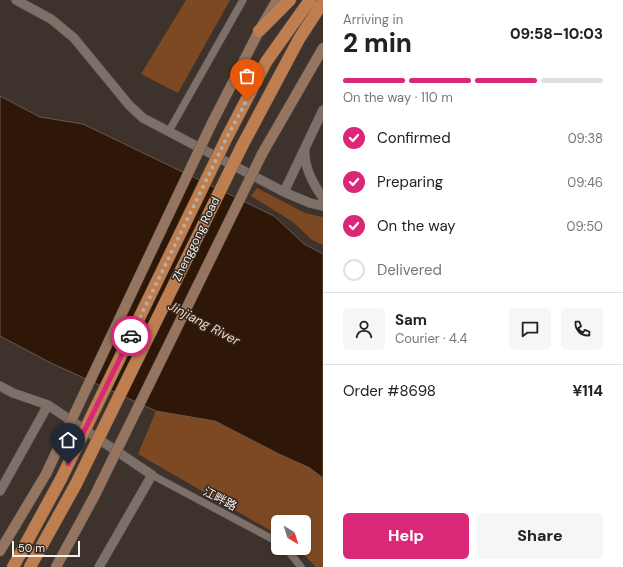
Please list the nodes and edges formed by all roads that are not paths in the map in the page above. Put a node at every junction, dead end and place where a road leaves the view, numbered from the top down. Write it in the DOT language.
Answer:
graph roads {
  1 [pos="16,0"];
  2 [pos="242,0"];
  3 [pos="277,0"];
  4 [pos="290,0"];
  5 [pos="310,0"];
  6 [pos="323,2"];
  7 [pos="259,31"];
  8 [pos="323,48"];
  9 [pos="323,110"];
  10 [pos="169,131"];
  11 [pos="306,144"];
  12 [pos="284,192"];
  13 [pos="323,198"];
  14 [pos="323,206"];
  15 [pos="0,386"];
  16 [pos="48,405"];
  17 [pos="152,476"];
  18 [pos="0,491"];
  19 [pos="271,538"];
  20 [pos="0,551"];
  21 [pos="292,555"];
  22 [pos="13,567"];
  23 [pos="30,567"];
  24 [pos="56,567"];
  25 [pos="99,567"];
  26 [pos="301,567"];
  1 -- 10 [label="street"];
  2 -- 10 [label="street"];
  3 -- 7 [label="main road"];
  4 -- 7 [label="highway"];
  5 -- 22 [label="highway, Zhenggong Road, bridge"];
  6 -- 23 [label="highway, Zhenggong Road, bridge"];
  7 -- 20 [label="main road, bridge"];
  8 -- 24 [label="main road, bridge"];
  9 -- 11 [label="street"];
  10 -- 12 [label="street"];
  11 -- 12 [label="street"];
  11 -- 13 [label="street"];
  12 -- 14 [label="street"];
  15 -- 16 [label="street"];
  16 -- 17 [label="street"];
  16 -- 18 [label="street"];
  17 -- 19 [label="street, 江畔路"];
  17 -- 25 [label="street"];
  21 -- 26 [label="street"];
}
